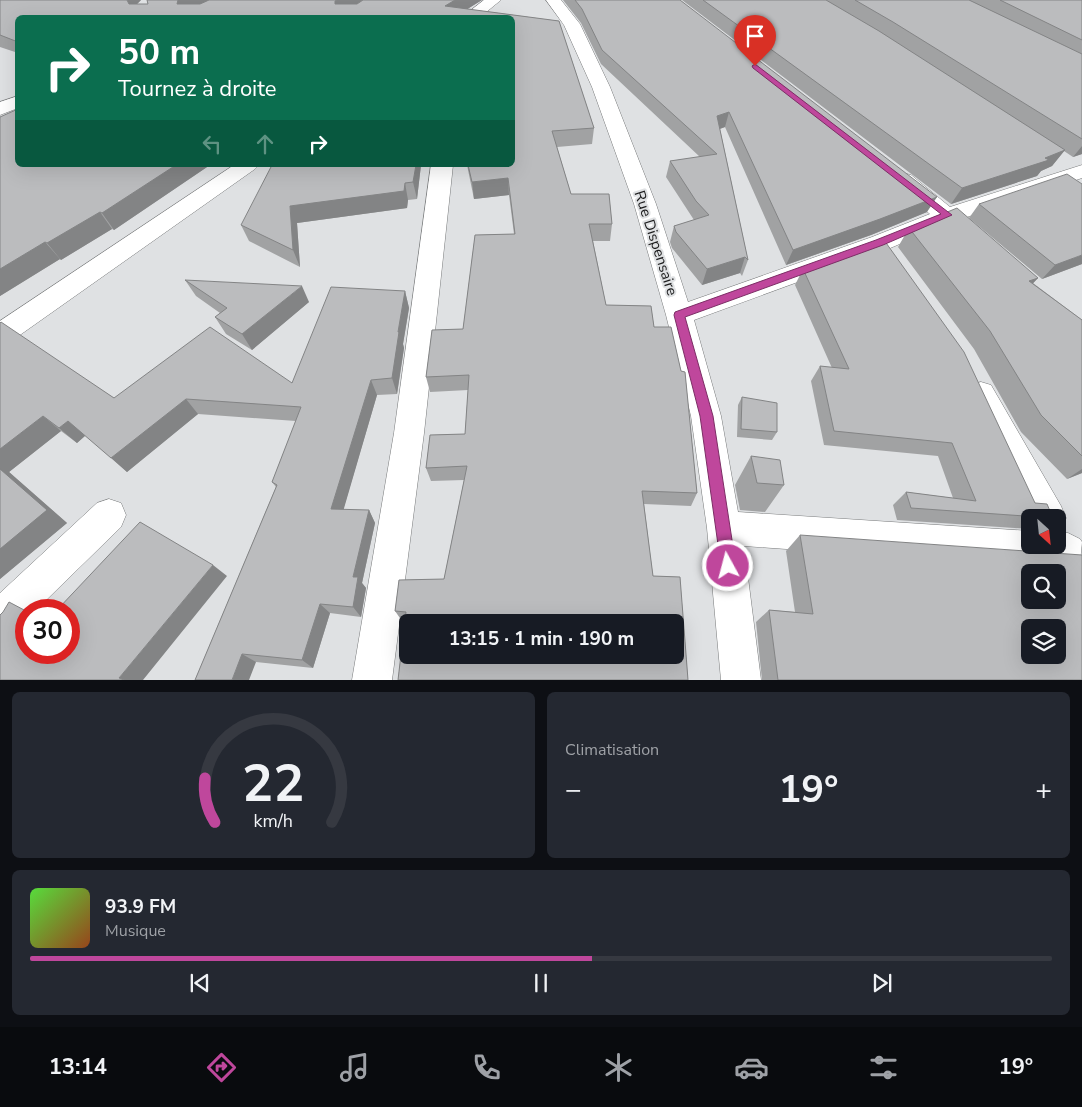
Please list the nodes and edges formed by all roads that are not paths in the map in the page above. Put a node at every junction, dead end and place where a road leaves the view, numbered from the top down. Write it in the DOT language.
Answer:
graph roads {
  1 [pos="494,0"];
  2 [pos="552,0"];
  3 [pos="472,15"];
  4 [pos="15,102"];
  5 [pos="0,109"];
  6 [pos="245,167"];
  7 [pos="442,167"];
  8 [pos="886,167"];
  9 [pos="1076,169"];
  10 [pos="948,215"];
  11 [pos="880,243"];
  12 [pos="991,252"];
  13 [pos="896,266"];
  14 [pos="679,315"];
  15 [pos="0,335"];
  16 [pos="971,375"];
  17 [pos="1044,509"];
  18 [pos="109,515"];
  19 [pos="724,528"];
  20 [pos="1069,553"];
  21 [pos="0,619"];
  22 [pos="372,680"];
  23 [pos="741,680"];
  1 -- 3 [label="street"];
  2 -- 14 [label="street, Rue Dispensaire"];
  4 -- 5 [label="street"];
  6 -- 15 [label="street"];
  7 -- 22 [label="street"];
  8 -- 10 [label="street"];
  9 -- 10 [label="street"];
  10 -- 11 [label="street"];
  10 -- 12 [label="street"];
  11 -- 13 [label="street"];
  11 -- 14 [label="street"];
  14 -- 19 [label="street, Rue Dispensaire"];
  16 -- 17 [label="street"];
  18 -- 21 [label="street"];
  19 -- 20 [label="street"];
  19 -- 23 [label="street, Rue Dispensaire"];
}
